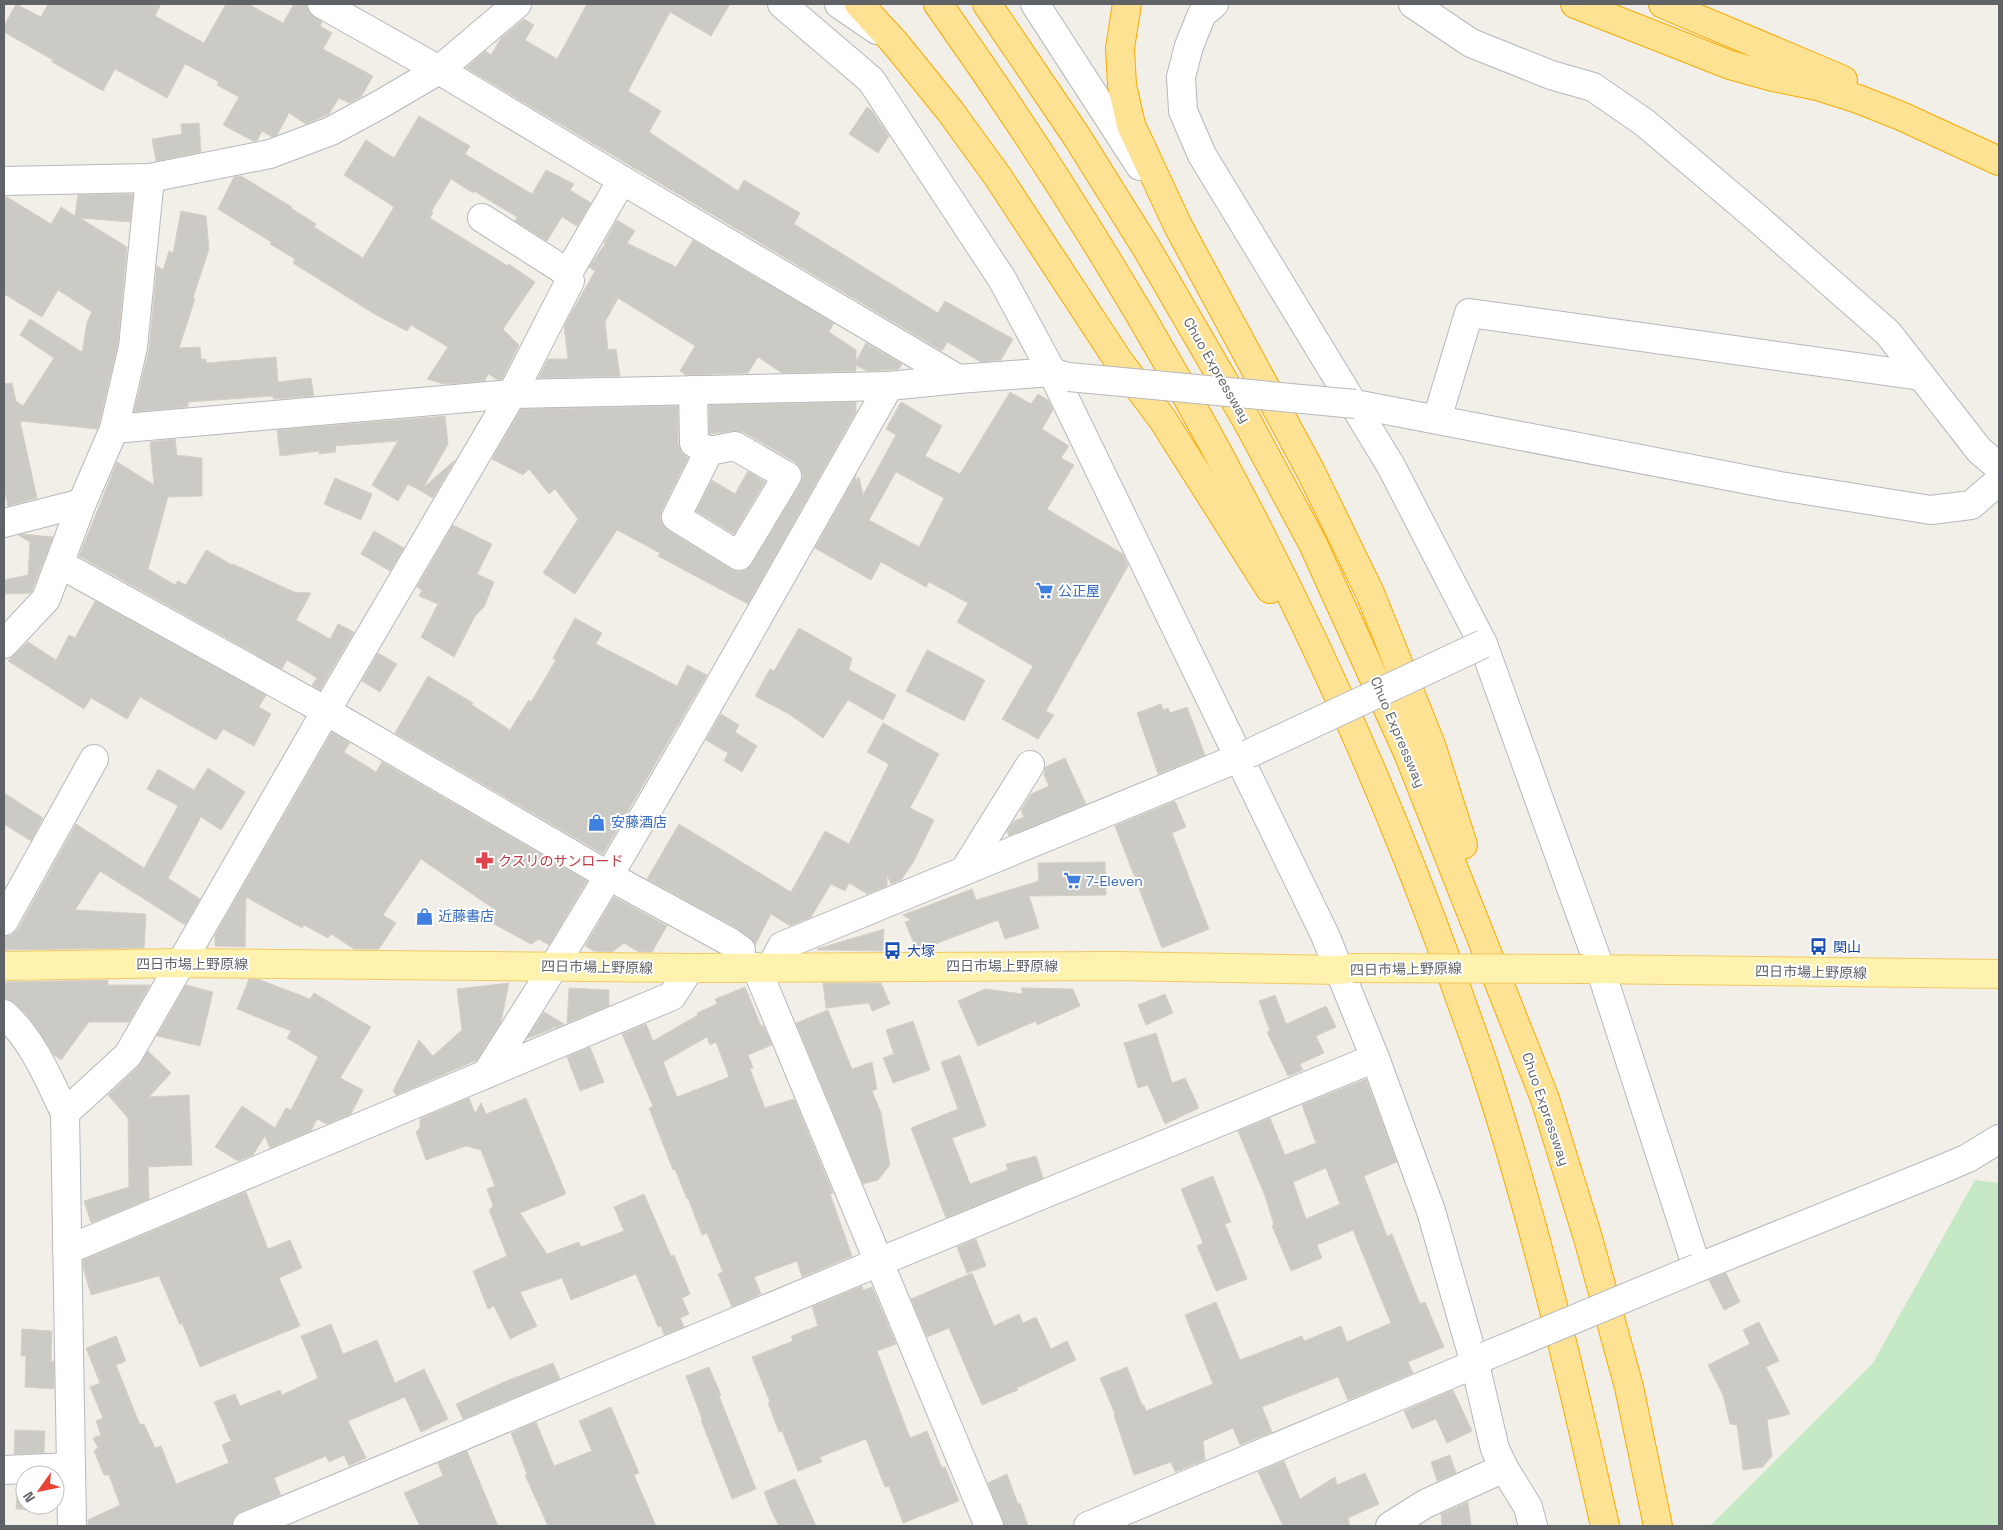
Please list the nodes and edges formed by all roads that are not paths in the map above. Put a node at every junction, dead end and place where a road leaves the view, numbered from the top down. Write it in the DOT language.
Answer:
graph roads {
  1 [pos="322,4"];
  2 [pos="517,4"];
  3 [pos="782,4"];
  4 [pos="839,4"];
  5 [pos="859,4"];
  6 [pos="938,4"];
  7 [pos="987,4"];
  8 [pos="1035,4"];
  9 [pos="1126,4"];
  10 [pos="1214,4"];
  11 [pos="1413,4"];
  12 [pos="1575,4"];
  13 [pos="1663,4"];
  14 [pos="895,43"];
  15 [pos="439,70"];
  16 [pos="1999,148"];
  17 [pos="1999,161"];
  18 [pos="150,178"];
  19 [pos="622,180"];
  20 [pos="4,181"];
  21 [pos="482,218"];
  22 [pos="1178,226"];
  23 [pos="568,272"];
  24 [pos="1061,375"];
  25 [pos="1921,376"];
  26 [pos="958,379"];
  27 [pos="889,386"];
  28 [pos="693,390"];
  29 [pos="512,394"];
  30 [pos="1355,404"];
  31 [pos="1437,418"];
  32 [pos="114,429"];
  33 [pos="708,451"];
  34 [pos="1999,467"];
  35 [pos="1999,480"];
  36 [pos="82,503"];
  37 [pos="4,523"];
  38 [pos="60,564"];
  39 [pos="4,644"];
  40 [pos="1483,644"];
  41 [pos="326,711"];
  42 [pos="1362,748"];
  43 [pos="1243,755"];
  44 [pos="94,759"];
  45 [pos="1030,765"];
  46 [pos="964,871"];
  47 [pos="609,876"];
  48 [pos="4,921"];
  49 [pos="182,963"];
  50 [pos="4,966"];
  51 [pos="555,967"];
  52 [pos="756,967"];
  53 [pos="690,968"];
  54 [pos="1346,969"];
  55 [pos="1592,969"];
  56 [pos="1999,974"];
  57 [pos="4,1014"];
  58 [pos="1375,1058"];
  59 [pos="486,1074"];
  60 [pos="1545,1099"];
  61 [pos="65,1113"];
  62 [pos="1999,1139"];
  63 [pos="67,1250"];
  64 [pos="879,1262"];
  65 [pos="1696,1268"];
  66 [pos="1480,1360"];
  67 [pos="71,1467"];
  68 [pos="1504,1468"];
  69 [pos="4,1470"];
  70 [pos="72,1526"];
  71 [pos="247,1526"];
  72 [pos="989,1526"];
  73 [pos="1088,1526"];
  74 [pos="1390,1526"];
  75 [pos="1533,1526"];
  76 [pos="1605,1526"];
  77 [pos="1658,1526"];
  1 -- 15 [label="street"];
  2 -- 15 [label="street"];
  3 -- 24 [label="street"];
  4 -- 14 [label="street"];
  5 -- 14 [label="highway"];
  6 -- 42 [label="highway"];
  7 -- 60 [label="highway, Chuo Expressway"];
  8 -- 22 [label="street"];
  9 -- 22 [label="highway"];
  10 -- 30 [label="street"];
  11 -- 25 [label="street"];
  12 -- 17 [label="highway"];
  13 -- 16 [label="highway"];
  14 -- 42 [label="highway"];
  15 -- 18 [label="street"];
  15 -- 19 [label="street"];
  18 -- 20 [label="street"];
  18 -- 32 [label="street"];
  19 -- 23 [label="street"];
  19 -- 26 [label="street"];
  21 -- 23 [label="street"];
  22 -- 60 [label="highway"];
  23 -- 29 [label="street"];
  24 -- 26 [label="street"];
  24 -- 30 [label="street, bridge"];
  24 -- 43 [label="street"];
  25 -- 31 [label="street"];
  25 -- 34 [label="street"];
  26 -- 27 [label="street"];
  27 -- 28 [label="street"];
  27 -- 47 [label="street"];
  28 -- 29 [label="street"];
  28 -- 33 [label="street"];
  29 -- 32 [label="street"];
  29 -- 41 [label="street"];
  30 -- 31 [label="street"];
  30 -- 40 [label="street"];
  31 -- 35 [label="street"];
  32 -- 36 [label="street"];
  36 -- 37 [label="street"];
  36 -- 38 [label="street"];
  38 -- 39 [label="street"];
  38 -- 41 [label="street"];
  40 -- 43 [label="street, bridge"];
  40 -- 55 [label="street"];
  41 -- 47 [label="street"];
  41 -- 49 [label="street"];
  42 -- 76 [label="highway"];
  43 -- 46 [label="street"];
  43 -- 54 [label="street"];
  44 -- 48 [label="street"];
  45 -- 46 [label="street"];
  46 -- 52 [label="street"];
  47 -- 51 [label="street"];
  47 -- 52 [label="street"];
  49 -- 50 [label="main road, 四日市場上野原線"];
  49 -- 51 [label="main road, 四日市場上野原線"];
  49 -- 61 [label="street"];
  51 -- 53 [label="main road, 四日市場上野原線"];
  51 -- 59 [label="street"];
  52 -- 53 [label="main road, 四日市場上野原線"];
  52 -- 54 [label="main road, 四日市場上野原線"];
  52 -- 64 [label="street"];
  53 -- 59 [label="street"];
  54 -- 55 [label="main road, 四日市場上野原線, bridge"];
  54 -- 58 [label="street"];
  55 -- 56 [label="main road, 四日市場上野原線"];
  55 -- 65 [label="street"];
  57 -- 61 [label="street"];
  58 -- 64 [label="street"];
  58 -- 66 [label="street"];
  59 -- 63 [label="street"];
  60 -- 77 [label="highway, Chuo Expressway"];
  61 -- 63 [label="street"];
  62 -- 65 [label="street"];
  63 -- 67 [label="street"];
  64 -- 71 [label="street"];
  64 -- 72 [label="street"];
  65 -- 66 [label="street, bridge"];
  66 -- 68 [label="street"];
  66 -- 73 [label="street"];
  67 -- 69 [label="street"];
  67 -- 70 [label="street"];
  68 -- 74 [label="street"];
  68 -- 75 [label="street"];
}
